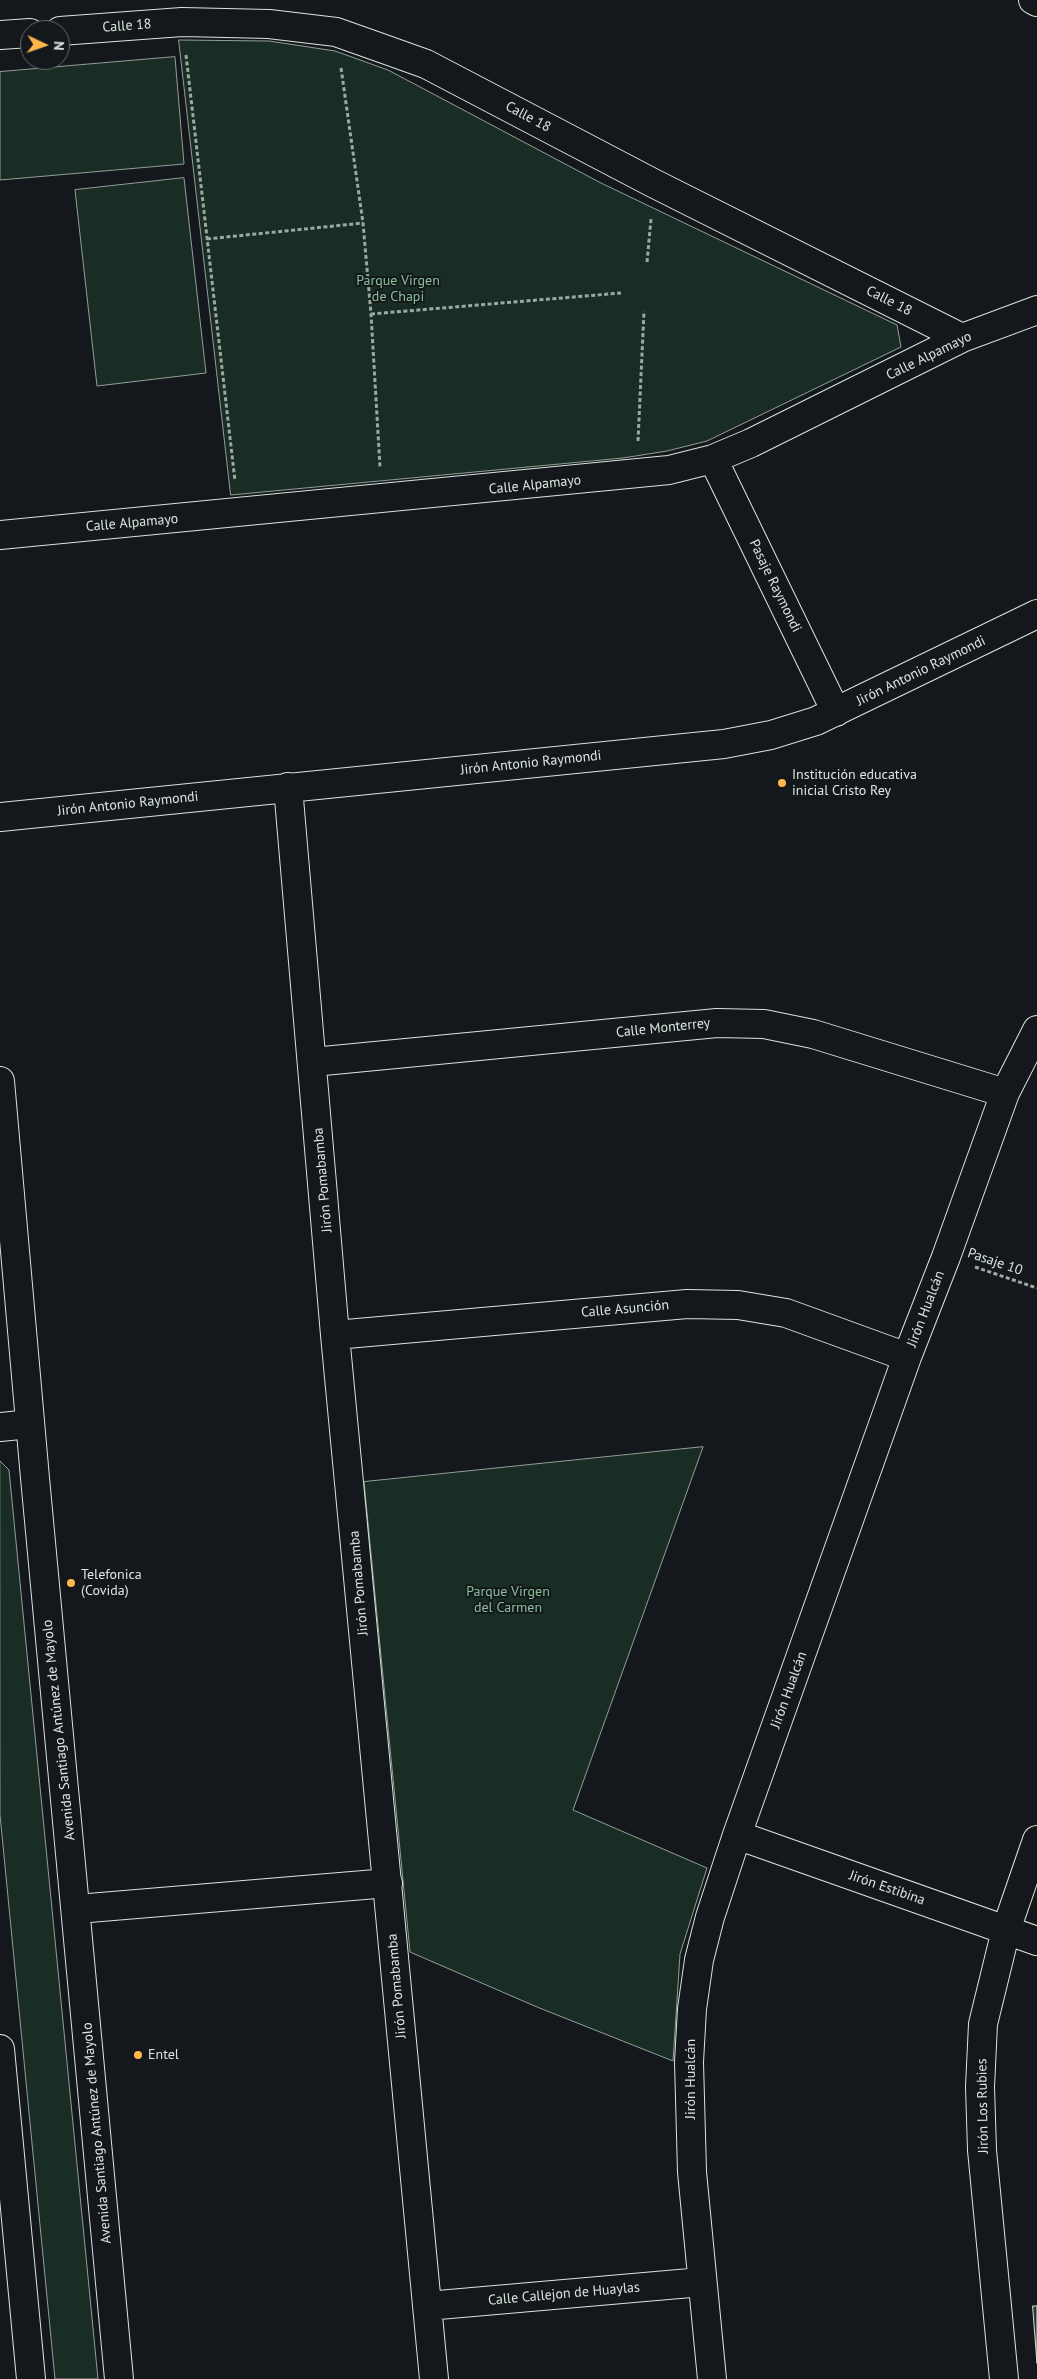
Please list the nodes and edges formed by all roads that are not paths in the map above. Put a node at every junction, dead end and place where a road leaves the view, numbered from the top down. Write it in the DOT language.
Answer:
graph roads {
  1 [pos="1033,0"];
  2 [pos="1037,2"];
  3 [pos="70,30"];
  4 [pos="20,34"];
  5 [pos="0,35"];
  6 [pos="1037,310"];
  7 [pos="962,338"];
  8 [pos="713,460"];
  9 [pos="0,535"];
  10 [pos="1037,614"];
  11 [pos="836,712"];
  12 [pos="288,787"];
  13 [pos="0,817"];
  14 [pos="1037,1030"];
  15 [pos="313,1062"];
  16 [pos="0,1081"];
  17 [pos="1005,1093"];
  18 [pos="335,1335"];
  19 [pos="908,1357"];
  20 [pos="30,1424"];
  21 [pos="0,1427"];
  22 [pos="738,1835"];
  23 [pos="1037,1840"];
  24 [pos="388,1884"];
  25 [pos="76,1909"];
  26 [pos="1006,1930"];
  27 [pos="1037,1941"];
  28 [pos="0,2049"];
  29 [pos="702,2282"];
  30 [pos="426,2306"];
  31 [pos="31,2379"];
  32 [pos="120,2379"];
  33 [pos="434,2379"];
  34 [pos="712,2379"];
  35 [pos="1004,2379"];
  1 -- 2 [label="street"];
  3 -- 7 [label="street, Calle 18"];
  4 -- 5 [label="street"];
  6 -- 7 [label="street, Calle Alpamayo"];
  7 -- 8 [label="street, Calle Alpamayo"];
  8 -- 9 [label="street, Calle Alpamayo"];
  8 -- 11 [label="street, Pasaje Raymondi"];
  10 -- 11 [label="street, Jirón Antonio Raymondi"];
  11 -- 12 [label="street, Jirón Antonio Raymondi"];
  12 -- 13 [label="street, Jirón Antonio Raymondi"];
  12 -- 15 [label="street, Jirón Pomabamba"];
  14 -- 17 [label="street, Jirón Hualcán"];
  15 -- 17 [label="street, Calle Monterrey"];
  15 -- 18 [label="street, Jirón Pomabamba"];
  16 -- 20 [label="street, Avenida Santiago Antúnez de Mayolo"];
  17 -- 19 [label="street, Jirón Hualcán"];
  18 -- 19 [label="street, Calle Asunción"];
  18 -- 24 [label="street, Jirón Pomabamba"];
  19 -- 22 [label="street, Jirón Hualcán"];
  20 -- 21 [label="street"];
  20 -- 25 [label="street, Avenida Santiago Antúnez de Mayolo"];
  22 -- 26 [label="street, Jirón Estibina"];
  22 -- 29 [label="street, Jirón Hualcán"];
  23 -- 26 [label="street, Jirón Los Rubies"];
  24 -- 25 [label="street"];
  24 -- 30 [label="street, Jirón Pomabamba"];
  25 -- 32 [label="street, Avenida Santiago Antúnez de Mayolo"];
  26 -- 27 [label="street, Jirón Estibina"];
  26 -- 35 [label="street, Jirón Los Rubies"];
  28 -- 31 [label="street"];
  29 -- 30 [label="street, Calle Callejon de Huaylas"];
  29 -- 34 [label="street, Jirón Hualcán"];
  30 -- 33 [label="street, Jirón Pomabamba"];
}
